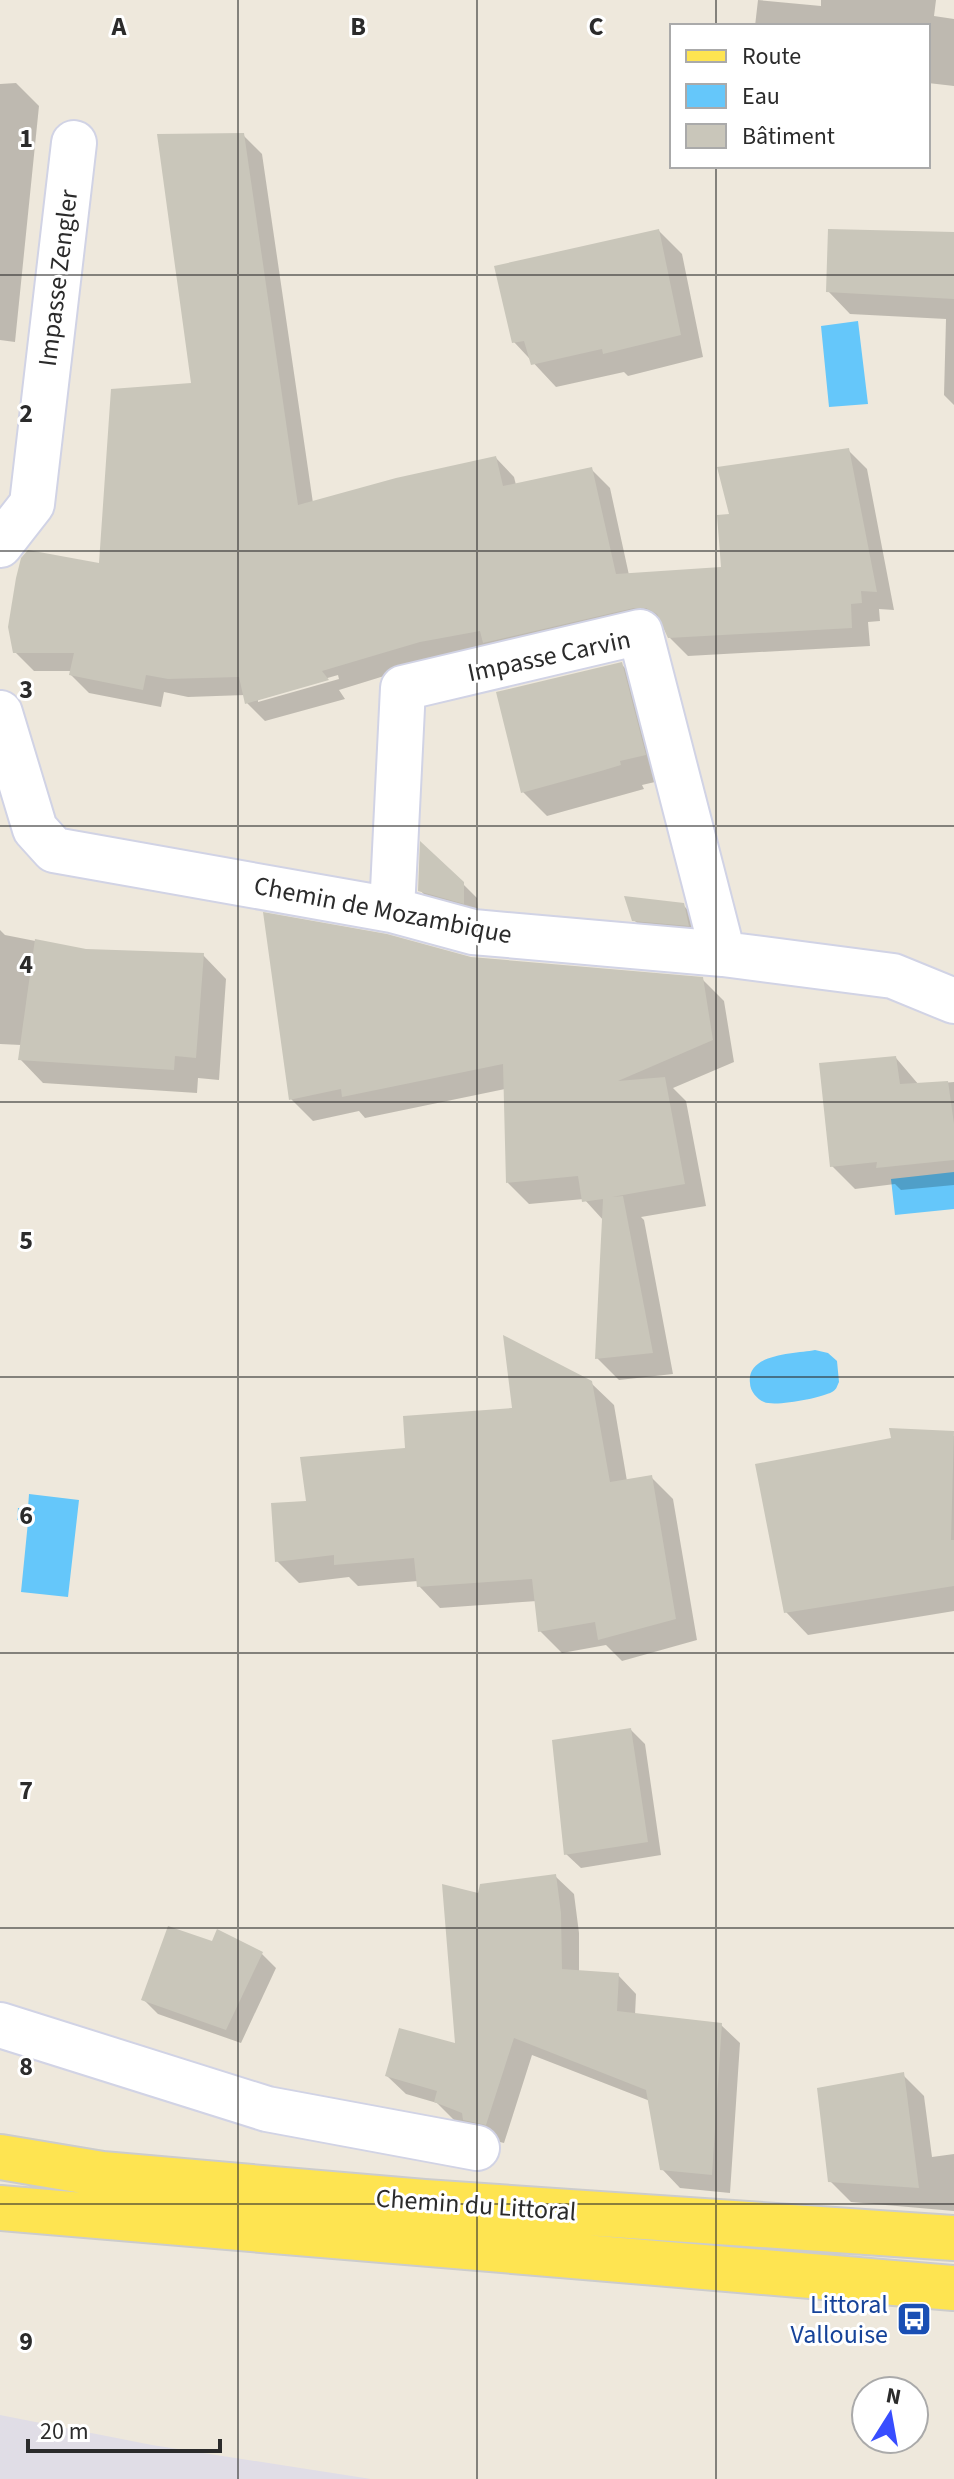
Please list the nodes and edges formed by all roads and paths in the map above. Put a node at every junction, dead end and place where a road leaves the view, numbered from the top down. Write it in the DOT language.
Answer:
graph roads {
  1 [pos="74,143"];
  2 [pos="0,545"];
  3 [pos="0,713"];
  4 [pos="392,910"];
  5 [pos="723,954"];
  6 [pos="954,1001"];
  7 [pos="0,2025"];
  8 [pos="477,2148"];
  9 [pos="0,2157"];
  10 [pos="0,2208"];
  11 [pos="954,2238"];
  12 [pos="954,2288"];
  1 -- 2 [label="street, Impasse Zengler"];
  3 -- 4 [label="street, Chemin de Mozambique"];
  4 -- 5 [label="street, Chemin de Mozambique"];
  4 -- 5 [label="street, Impasse Carvin"];
  5 -- 6 [label="street, Chemin de Mozambique"];
  7 -- 8 [label="street"];
  9 -- 11 [label="main road, Chemin du Littoral"];
  10 -- 12 [label="main road, Chemin du Littoral"];
}
